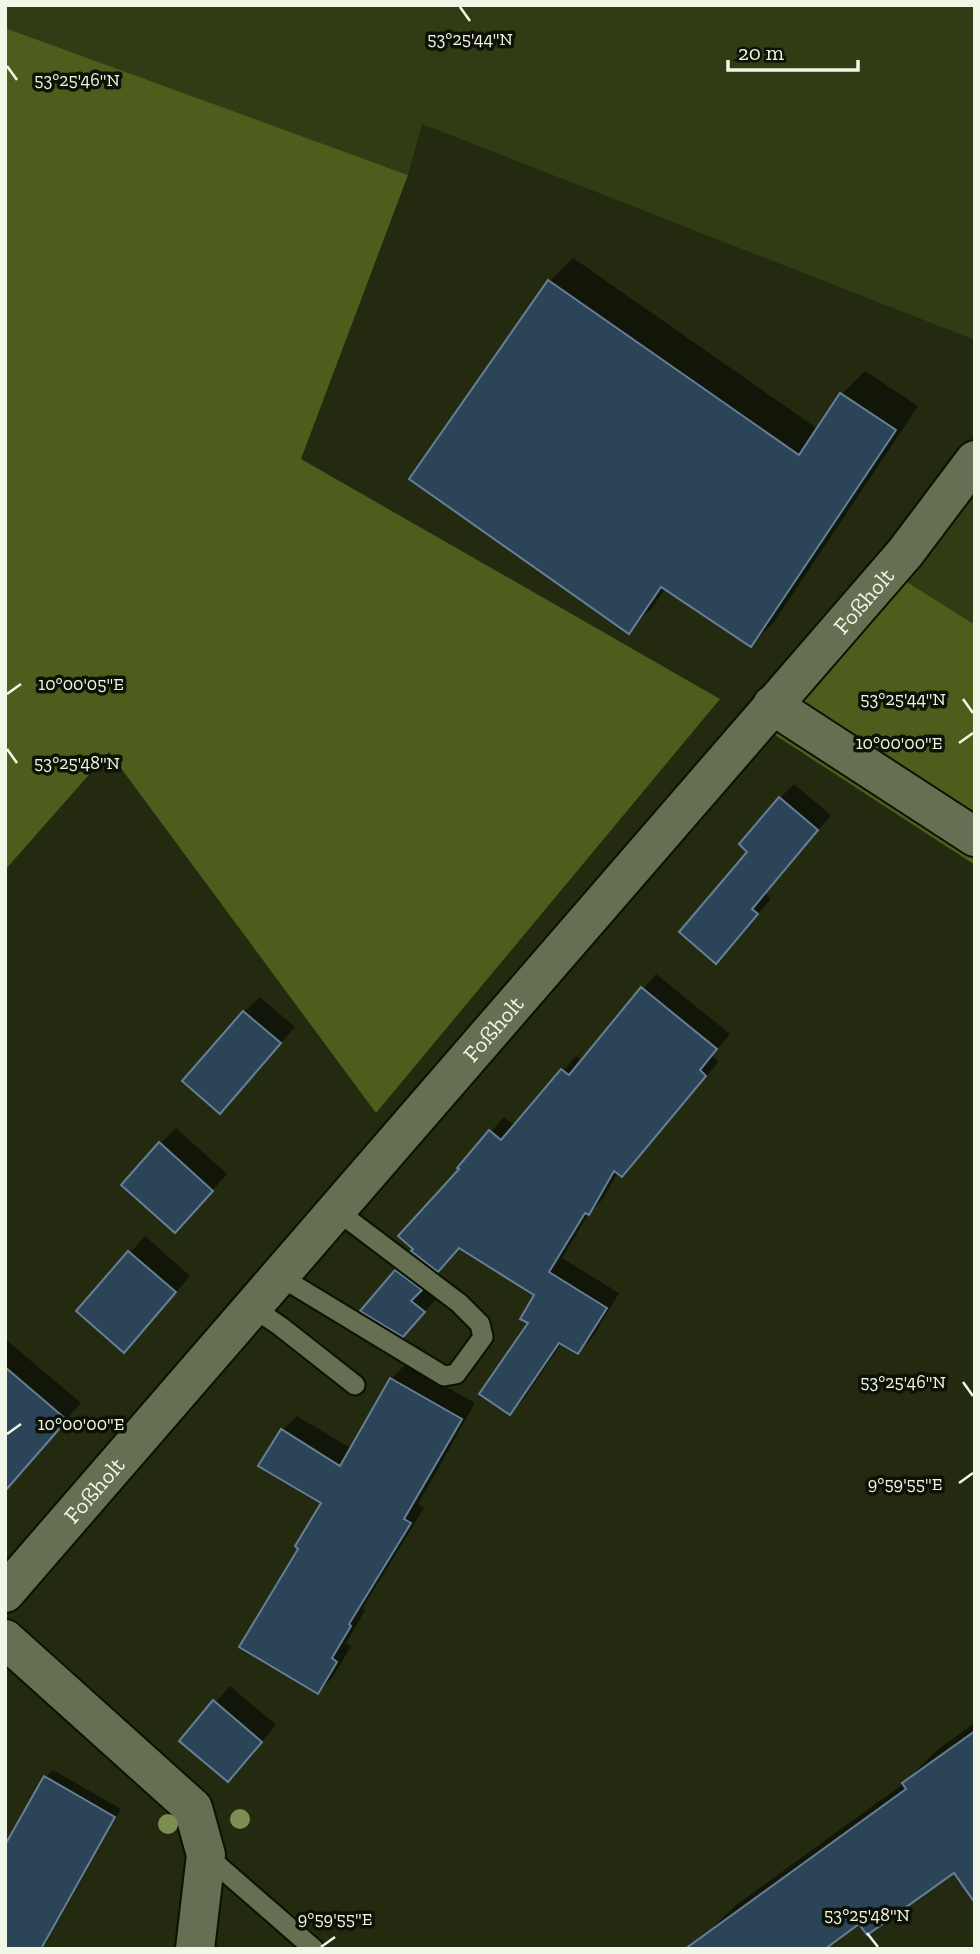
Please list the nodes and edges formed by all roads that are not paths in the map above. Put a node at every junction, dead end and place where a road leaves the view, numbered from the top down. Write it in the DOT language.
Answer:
graph roads {
  1 [pos="975,460"];
  2 [pos="772,705"];
  3 [pos="975,837"];
  4 [pos="336,1210"];
  5 [pos="279,1276"];
  6 [pos="252,1307"];
  7 [pos="355,1385"];
  8 [pos="5,1593"];
  9 [pos="5,1639"];
  10 [pos="206,1855"];
  11 [pos="195,1949"];
  12 [pos="314,1949"];
  1 -- 2 [label="street, Foßholt"];
  2 -- 3 [label="street"];
  2 -- 4 [label="street, Foßholt"];
  4 -- 5 [label="street, Foßholt"];
  4 -- 5 [label="lane"];
  5 -- 6 [label="street, Foßholt"];
  6 -- 7 [label="lane"];
  6 -- 8 [label="street, Foßholt"];
  9 -- 10 [label="street"];
  10 -- 11 [label="street"];
  10 -- 12 [label="lane"];
}
